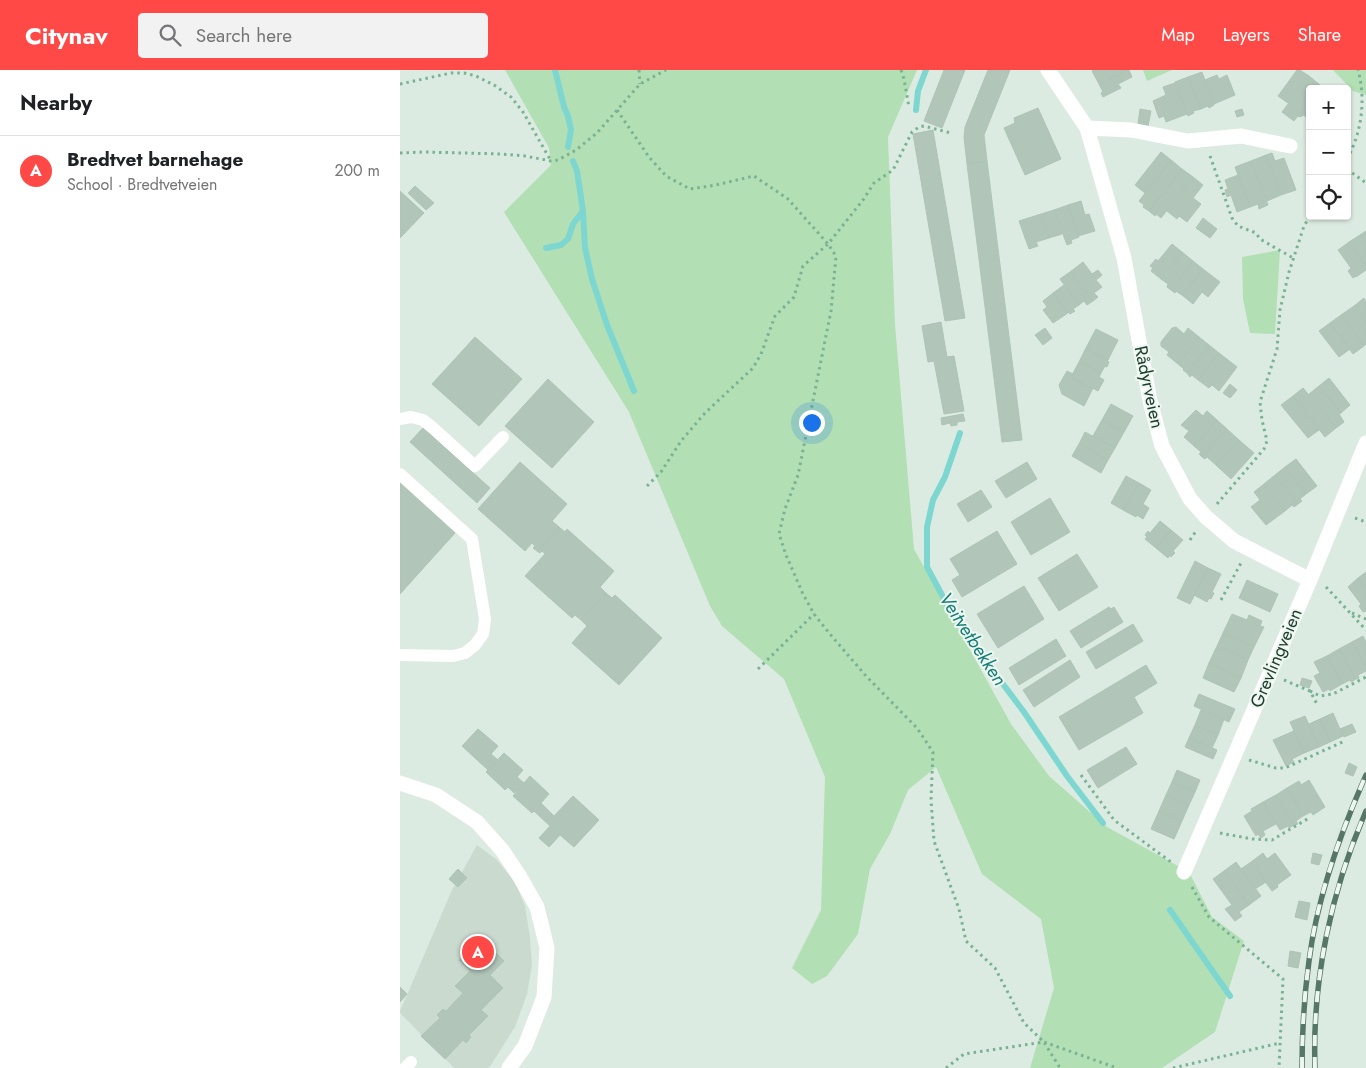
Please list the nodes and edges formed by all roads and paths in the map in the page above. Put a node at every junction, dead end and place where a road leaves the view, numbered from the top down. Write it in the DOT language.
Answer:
graph roads {
  1 [pos="479,70"];
  2 [pos="639,70"];
  3 [pos="666,70"];
  4 [pos="901,70"];
  5 [pos="1048,70"];
  6 [pos="1358,70"];
  7 [pos="476,76"];
  8 [pos="400,84"];
  9 [pos="640,84"];
  10 [pos="909,107"];
  11 [pos="617,110"];
  12 [pos="1087,128"];
  13 [pos="951,133"];
  14 [pos="1204,139"];
  15 [pos="1290,146"];
  16 [pos="1351,152"];
  17 [pos="400,153"];
  18 [pos="551,161"];
  19 [pos="1351,172"];
  20 [pos="1366,183"];
  21 [pos="1308,220"];
  22 [pos="828,244"];
  23 [pos="1294,258"];
  24 [pos="400,419"];
  25 [pos="502,436"];
  26 [pos="1366,443"];
  27 [pos="400,474"];
  28 [pos="647,486"];
  29 [pos="1206,517"];
  30 [pos="1190,540"];
  31 [pos="1249,548"];
  32 [pos="1312,577"];
  33 [pos="1222,600"];
  34 [pos="1350,612"];
  35 [pos="814,614"];
  36 [pos="1366,618"];
  37 [pos="1366,630"];
  38 [pos="400,655"];
  39 [pos="758,669"];
  40 [pos="1270,674"];
  41 [pos="1366,677"];
  42 [pos="1310,691"];
  43 [pos="1318,706"];
  44 [pos="1345,741"];
  45 [pos="1234,755"];
  46 [pos="1081,775"];
  47 [pos="400,784"];
  48 [pos="1309,818"];
  49 [pos="1202,830"];
  50 [pos="1184,872"];
  51 [pos="1044,1042"];
  52 [pos="1280,1043"];
  53 [pos="509,1068"];
  54 [pos="946,1068"];
  55 [pos="1060,1068"];
  56 [pos="1117,1068"];
  57 [pos="1173,1068"];
  58 [pos="1280,1068"];
  1 -- 7 [label="path"];
  2 -- 9 [label="path"];
  3 -- 9 [label="path"];
  4 -- 10 [label="path"];
  5 -- 12 [label="street, Rådyrveien"];
  6 -- 16 [label="path"];
  7 -- 8 [label="path"];
  7 -- 18 [label="path"];
  9 -- 11 [label="path"];
  11 -- 18 [label="path"];
  11 -- 22 [label="path"];
  12 -- 14 [label="street"];
  12 -- 29 [label="street, Rådyrveien"];
  13 -- 22 [label="path"];
  14 -- 15 [label="street"];
  14 -- 23 [label="path"];
  17 -- 18 [label="path"];
  19 -- 20 [label="path"];
  21 -- 23 [label="path"];
  22 -- 28 [label="path"];
  22 -- 35 [label="path"];
  23 -- 29 [label="path"];
  24 -- 25 [label="lane"];
  26 -- 32 [label="street, Grevlingveien"];
  27 -- 38 [label="lane"];
  29 -- 30 [label="path"];
  29 -- 31 [label="street, Rådyrveien"];
  31 -- 32 [label="street, Rådyrveien"];
  31 -- 33 [label="path"];
  32 -- 34 [label="path"];
  32 -- 40 [label="street, Grevlingveien"];
  34 -- 36 [label="path"];
  34 -- 37 [label="path"];
  35 -- 39 [label="path"];
  35 -- 51 [label="path"];
  40 -- 42 [label="path"];
  40 -- 45 [label="street, Grevlingveien"];
  41 -- 42 [label="path"];
  42 -- 43 [label="path"];
  44 -- 45 [label="path"];
  45 -- 49 [label="street, Grevlingveien"];
  46 -- 50 [label="path"];
  47 -- 53 [label="street"];
  48 -- 49 [label="path"];
  49 -- 50 [label="street, Grevlingveien"];
  50 -- 52 [label="path"];
  51 -- 54 [label="path"];
  51 -- 55 [label="path"];
  51 -- 56 [label="path"];
  52 -- 57 [label="path"];
  52 -- 58 [label="path"];
}
